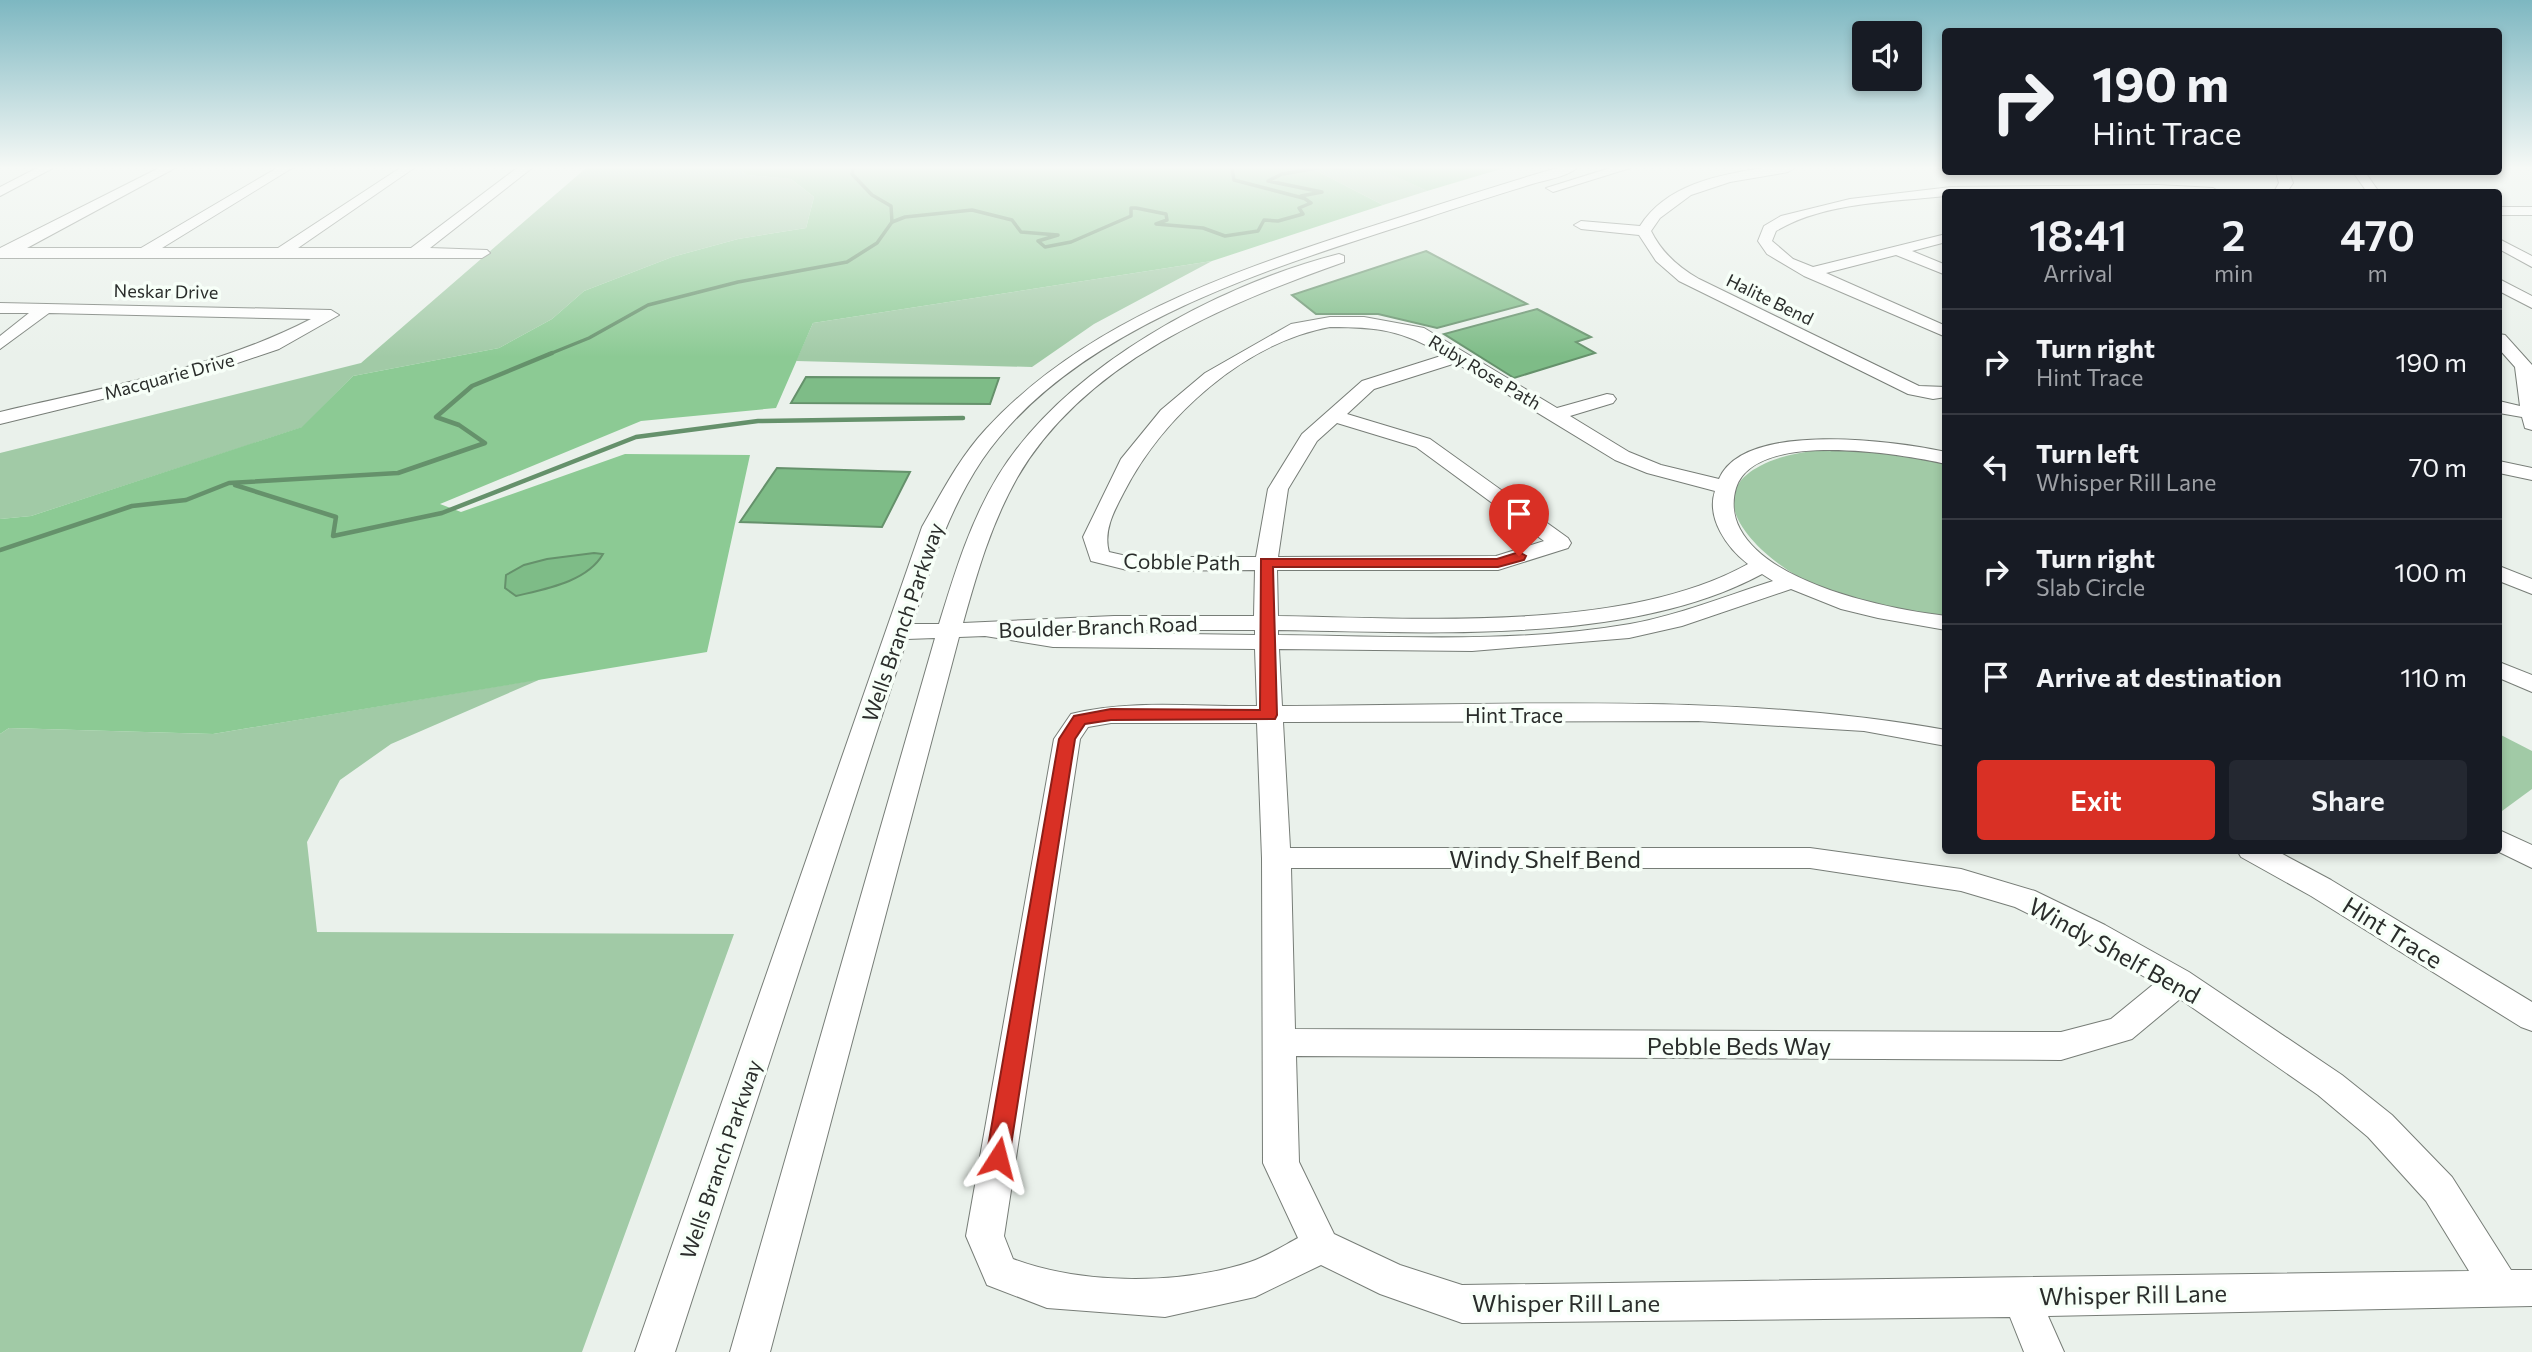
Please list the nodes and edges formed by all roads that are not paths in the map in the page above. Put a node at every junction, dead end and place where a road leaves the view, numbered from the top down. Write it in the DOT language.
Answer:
graph roads {
  1 [pos="46,231"];
  2 [pos="181,231"];
  3 [pos="314,231"];
  4 [pos="443,231"];
  5 [pos="1374,231"];
  6 [pos="1428,231"];
  7 [pos="1644,231"];
  8 [pos="1768,231"];
  9 [pos="1942,239"];
  10 [pos="2502,245"];
  11 [pos="1896,250"];
  12 [pos="144,253"];
  13 [pos="281,253"];
  14 [pos="415,253"];
  15 [pos="482,253"];
  16 [pos="2,254"];
  17 [pos="2532,262"];
  18 [pos="1942,268"];
  19 [pos="1809,273"];
  20 [pos="2502,286"];
  21 [pos="2532,303"];
  22 [pos="0,308"];
  23 [pos="46,309"];
  24 [pos="331,316"];
  25 [pos="1942,330"];
  26 [pos="2502,342"];
  27 [pos="0,344"];
  28 [pos="1460,356"];
  29 [pos="2529,374"];
  30 [pos="1939,393"];
  31 [pos="1607,399"];
  32 [pos="2502,408"];
  33 [pos="1554,415"];
  34 [pos="0,416"];
  35 [pos="1332,416"];
  36 [pos="2531,417"];
  37 [pos="1942,457"];
  38 [pos="2502,468"];
  39 [pos="2532,474"];
  40 [pos="1725,487"];
  41 [pos="1099,556"];
  42 [pos="1266,562"];
  43 [pos="1763,564"];
  44 [pos="2505,571"];
  45 [pos="1791,582"];
  46 [pos="2532,587"];
  47 [pos="1942,622"];
  48 [pos="949,630"];
  49 [pos="897,632"];
  50 [pos="1266,633"];
  51 [pos="2502,670"];
  52 [pos="2532,684"];
  53 [pos="1269,715"];
  54 [pos="1942,737"];
  55 [pos="2502,842"];
  56 [pos="2258,854"];
  57 [pos="2532,858"];
  58 [pos="1276,859"];
  59 [pos="2178,981"];
  60 [pos="2532,1018"];
  61 [pos="1280,1042"];
  62 [pos="1321,1246"];
  63 [pos="2516,1288"];
  64 [pos="2020,1296"];
  65 [pos="655,1352"];
  66 [pos="750,1352"];
  67 [pos="2045,1352"];
  1 -- 16 [label="street"];
  2 -- 12 [label="street"];
  3 -- 13 [label="street"];
  4 -- 14 [label="street"];
  5 -- 49 [label="street, Wells Branch Parkway"];
  6 -- 48 [label="street"];
  7 -- 30 [label="street, Halite Bend"];
  8 -- 19 [label="street"];
  9 -- 11 [label="street"];
  10 -- 17 [label="street"];
  11 -- 18 [label="street"];
  11 -- 19 [label="street"];
  12 -- 13 [label="street"];
  12 -- 16 [label="street"];
  13 -- 14 [label="street"];
  14 -- 15 [label="street"];
  19 -- 25 [label="street"];
  20 -- 21 [label="street"];
  22 -- 23 [label="street, Neskar Drive"];
  23 -- 24 [label="street, Neskar Drive"];
  23 -- 27 [label="street"];
  24 -- 34 [label="street, Macquarie Drive"];
  26 -- 29 [label="street"];
  28 -- 33 [label="street, Ruby Rose Path"];
  28 -- 35 [label="street"];
  28 -- 41 [label="street, Ruby Rose Path"];
  29 -- 36 [label="street"];
  31 -- 33 [label="street"];
  32 -- 36 [label="street"];
  33 -- 40 [label="street, Ruby Rose Path"];
  35 -- 42 [label="street"];
  35 -- 42 [label="street, Cobble Path"];
  37 -- 40 [label="street"];
  38 -- 39 [label="street"];
  40 -- 43 [label="street"];
  41 -- 42 [label="street, Cobble Path"];
  42 -- 50 [label="street"];
  43 -- 45 [label="street"];
  43 -- 50 [label="street, Boulder Branch Road"];
  44 -- 46 [label="street"];
  45 -- 47 [label="street"];
  45 -- 50 [label="street, Boulder Branch Road"];
  48 -- 49 [label="street, Boulder Branch Road"];
  48 -- 50 [label="street, Boulder Branch Road"];
  48 -- 66 [label="street"];
  49 -- 65 [label="street, Wells Branch Parkway"];
  50 -- 53 [label="street"];
  51 -- 52 [label="street"];
  53 -- 54 [label="street, Hint Trace"];
  53 -- 58 [label="street"];
  53 -- 62 [label="street, Hint Trace"];
  55 -- 57 [label="street"];
  56 -- 60 [label="street, Hint Trace"];
  58 -- 59 [label="street, Windy Shelf Bend"];
  58 -- 61 [label="street"];
  59 -- 61 [label="street, Pebble Beds Way"];
  59 -- 63 [label="street, Windy Shelf Bend"];
  61 -- 62 [label="street"];
  62 -- 64 [label="street, Whisper Rill Lane"];
  63 -- 64 [label="street, Whisper Rill Lane"];
  64 -- 67 [label="street"];
}
